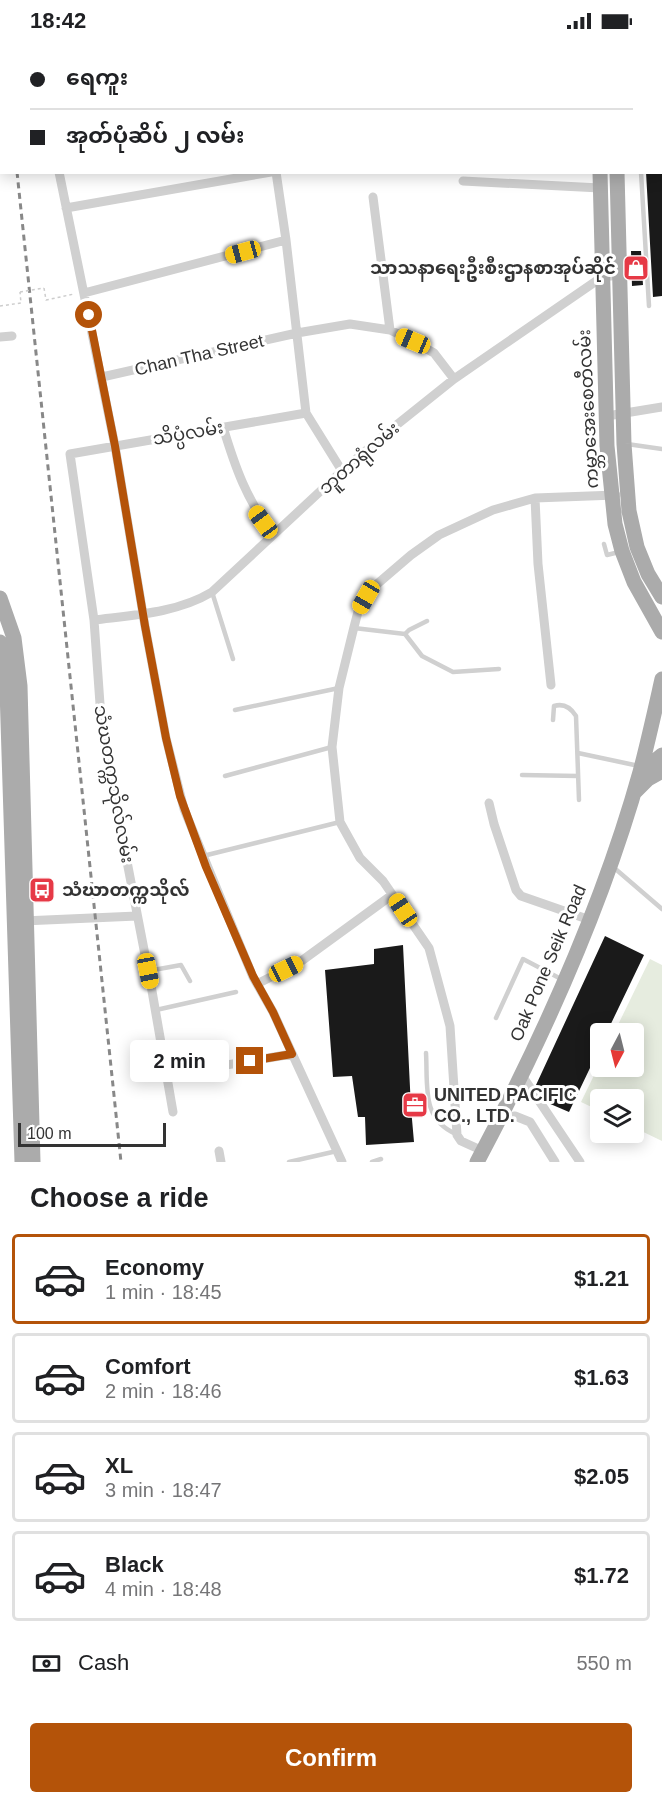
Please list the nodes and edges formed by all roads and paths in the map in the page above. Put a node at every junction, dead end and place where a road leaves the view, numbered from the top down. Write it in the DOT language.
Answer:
graph roads {
  1 [pos="59,174"];
  2 [pos="262,174"];
  3 [pos="274,174"];
  4 [pos="617,174"];
  5 [pos="641,174"];
  6 [pos="600,180"];
  7 [pos="463,181"];
  8 [pos="373,197"];
  9 [pos="66,208"];
  10 [pos="286,240"];
  11 [pos="619,275"];
  12 [pos="602,277"];
  13 [pos="84,293"];
  14 [pos="0,306"];
  15 [pos="649,306"];
  16 [pos="390,330"];
  17 [pos="297,333"];
  18 [pos="12,336"];
  19 [pos="0,337"];
  20 [pos="102,377"];
  21 [pos="454,379"];
  22 [pos="662,407"];
  23 [pos="306,412"];
  24 [pos="623,414"];
  25 [pos="607,416"];
  26 [pos="223,427"];
  27 [pos="624,444"];
  28 [pos="115,446"];
  29 [pos="662,449"];
  30 [pos="69,454"];
  31 [pos="342,471"];
  32 [pos="611,495"];
  33 [pos="628,495"];
  34 [pos="535,498"];
  35 [pos="272,534"];
  36 [pos="604,544"];
  37 [pos="622,551"];
  38 [pos="212,592"];
  39 [pos="662,597"];
  40 [pos="0,598"];
  41 [pos="143,613"];
  42 [pos="94,620"];
  43 [pos="427,621"];
  44 [pos="354,627"];
  45 [pos="662,632"];
  46 [pos="405,634"];
  47 [pos="0,643"];
  48 [pos="233,659"];
  49 [pos="499,669"];
  50 [pos="662,680"];
  51 [pos="551,685"];
  52 [pos="339,688"];
  53 [pos="235,710"];
  54 [pos="553,720"];
  55 [pos="332,747"];
  56 [pos="578,753"];
  57 [pos="662,755"];
  58 [pos="640,770"];
  59 [pos="662,771"];
  60 [pos="225,776"];
  61 [pos="522,776"];
  62 [pos="578,776"];
  63 [pos="633,794"];
  64 [pos="579,800"];
  65 [pos="489,803"];
  66 [pos="340,822"];
  67 [pos="202,856"];
  68 [pos="610,865"];
  69 [pos="392,895"];
  70 [pos="662,909"];
  71 [pos="137,916"];
  72 [pos="590,920"];
  73 [pos="21,921"];
  74 [pos="148,971"];
  75 [pos="190,981"];
  76 [pos="564,981"];
  77 [pos="257,984"];
  78 [pos="236,992"];
  79 [pos="155,1011"];
  80 [pos="496,1018"];
  81 [pos="426,1053"];
  82 [pos="292,1054"];
  83 [pos="521,1074"];
  84 [pos="167,1075"];
  85 [pos="173,1112"];
  86 [pos="500,1119"];
  87 [pos="457,1135"];
  88 [pos="219,1151"];
  89 [pos="336,1151"];
  90 [pos="480,1157"];
  91 [pos="381,1159"];
  92 [pos="22,1162"];
  93 [pos="33,1162"];
  94 [pos="221,1162"];
  95 [pos="289,1162"];
  96 [pos="342,1162"];
  97 [pos="372,1162"];
  98 [pos="555,1162"];
  99 [pos="580,1162"];
  1 -- 9 [label="street"];
  2 -- 9 [label="street"];
  3 -- 10 [label="street"];
  4 -- 11 [label="main road, ကမ္ဘာအေးစေတီလမ်း"];
  5 -- 15 [label="lane"];
  6 -- 7 [label="street"];
  6 -- 12 [label="main road, ကမ္ဘာအေးစေတီလမ်း"];
  8 -- 16 [label="street"];
  9 -- 13 [label="street"];
  10 -- 13 [label="street"];
  10 -- 17 [label="street"];
  11 -- 12 [label="street, ဘူတာရုံလမ်း"];
  11 -- 24 [label="main road, ကမ္ဘာအေးစေတီလမ်း"];
  12 -- 21 [label="street, ဘူတာရုံလမ်း"];
  12 -- 25 [label="main road, ကမ္ဘာအေးစေတီလမ်း"];
  13 -- 14 [label="path, bridge"];
  13 -- 20 [label="street"];
  16 -- 17 [label="street, Chan Tha Street"];
  16 -- 21 [label="street, Chan Tha Street"];
  17 -- 20 [label="street, Chan Tha Street"];
  17 -- 23 [label="street"];
  18 -- 19 [label="street"];
  20 -- 28 [label="street"];
  21 -- 31 [label="street, ဘူတာရုံလမ်း"];
  22 -- 24 [label="street"];
  23 -- 26 [label="street, သိပ္ပံလမ်း"];
  23 -- 31 [label="street"];
  24 -- 25 [label="street"];
  24 -- 27 [label="main road, ကမ္ဘာအေးစေတီလမ်း"];
  25 -- 32 [label="main road, ကမ္ဘာအေးစေတီလမ်း"];
  26 -- 28 [label="street, သိပ္ပံလမ်း"];
  26 -- 35 [label="street"];
  27 -- 29 [label="lane"];
  27 -- 33 [label="main road, ကမ္ဘာအေးစေတီလမ်း"];
  28 -- 30 [label="street, သိပ္ပံလမ်း"];
  28 -- 41 [label="street"];
  30 -- 42 [label="street, သံဃတက္ကသိုလ်လမ်း"];
  31 -- 35 [label="street, ဘူတာရုံလမ်း"];
  32 -- 33 [label="street"];
  32 -- 34 [label="street"];
  32 -- 37 [label="main road, ကမ္ဘာအေးစေတီလမ်း"];
  33 -- 39 [label="main road, ကမ္ဘာအေးစေတီလမ်း"];
  34 -- 44 [label="street"];
  34 -- 51 [label="street"];
  35 -- 38 [label="street, ဘူတာရုံလမ်း"];
  36 -- 37 [label="lane"];
  37 -- 45 [label="main road, ကမ္ဘာအေးစေတီလမ်း"];
  38 -- 41 [label="street, ဘူတာရုံလမ်း"];
  38 -- 48 [label="lane"];
  40 -- 73 [label="main road"];
  41 -- 42 [label="street, ဘူတာရုံလမ်း"];
  41 -- 67 [label="street"];
  42 -- 71 [label="street, သံဃတက္ကသိုလ်လမ်း"];
  43 -- 46 [label="lane"];
  44 -- 46 [label="lane"];
  44 -- 52 [label="street"];
  46 -- 49 [label="lane"];
  47 -- 73 [label="main road"];
  50 -- 58 [label="main road, Oak Pone Seik Road"];
  52 -- 53 [label="lane"];
  52 -- 55 [label="street"];
  54 -- 56 [label="lane"];
  55 -- 60 [label="lane"];
  55 -- 66 [label="street"];
  56 -- 58 [label="lane"];
  56 -- 62 [label="lane"];
  57 -- 58 [label="main road"];
  58 -- 63 [label="main road, Oak Pone Seik Road"];
  59 -- 63 [label="main road"];
  61 -- 62 [label="lane"];
  62 -- 64 [label="lane"];
  63 -- 68 [label="main road, Oak Pone Seik Road"];
  65 -- 72 [label="street"];
  66 -- 67 [label="lane"];
  66 -- 69 [label="street"];
  67 -- 77 [label="street"];
  68 -- 70 [label="lane"];
  68 -- 72 [label="main road, Oak Pone Seik Road"];
  69 -- 77 [label="street"];
  69 -- 87 [label="street"];
  71 -- 73 [label="street"];
  71 -- 74 [label="street, သံဃတက္ကသိုလ်လမ်း"];
  72 -- 76 [label="main road, Oak Pone Seik Road"];
  73 -- 92 [label="main road"];
  73 -- 93 [label="main road"];
  74 -- 75 [label="lane"];
  74 -- 79 [label="street, သံဃတက္ကသိုလ်လမ်း"];
  76 -- 80 [label="lane"];
  76 -- 83 [label="main road, Oak Pone Seik Road"];
  77 -- 82 [label="street"];
  78 -- 79 [label="lane"];
  79 -- 84 [label="street, သံဃတက္ကသိုလ်လမ်း"];
  81 -- 87 [label="lane"];
  82 -- 84 [label="street"];
  82 -- 89 [label="street"];
  83 -- 86 [label="main road, Oak Pone Seik Road"];
  83 -- 99 [label="street"];
  84 -- 85 [label="street, သံဃတက္ကသိုလ်လမ်း"];
  86 -- 90 [label="main road, Oak Pone Seik Road"];
  86 -- 98 [label="street"];
  87 -- 90 [label="street"];
  88 -- 94 [label="street"];
  89 -- 95 [label="lane"];
  89 -- 96 [label="street"];
  91 -- 97 [label="lane"];
}
